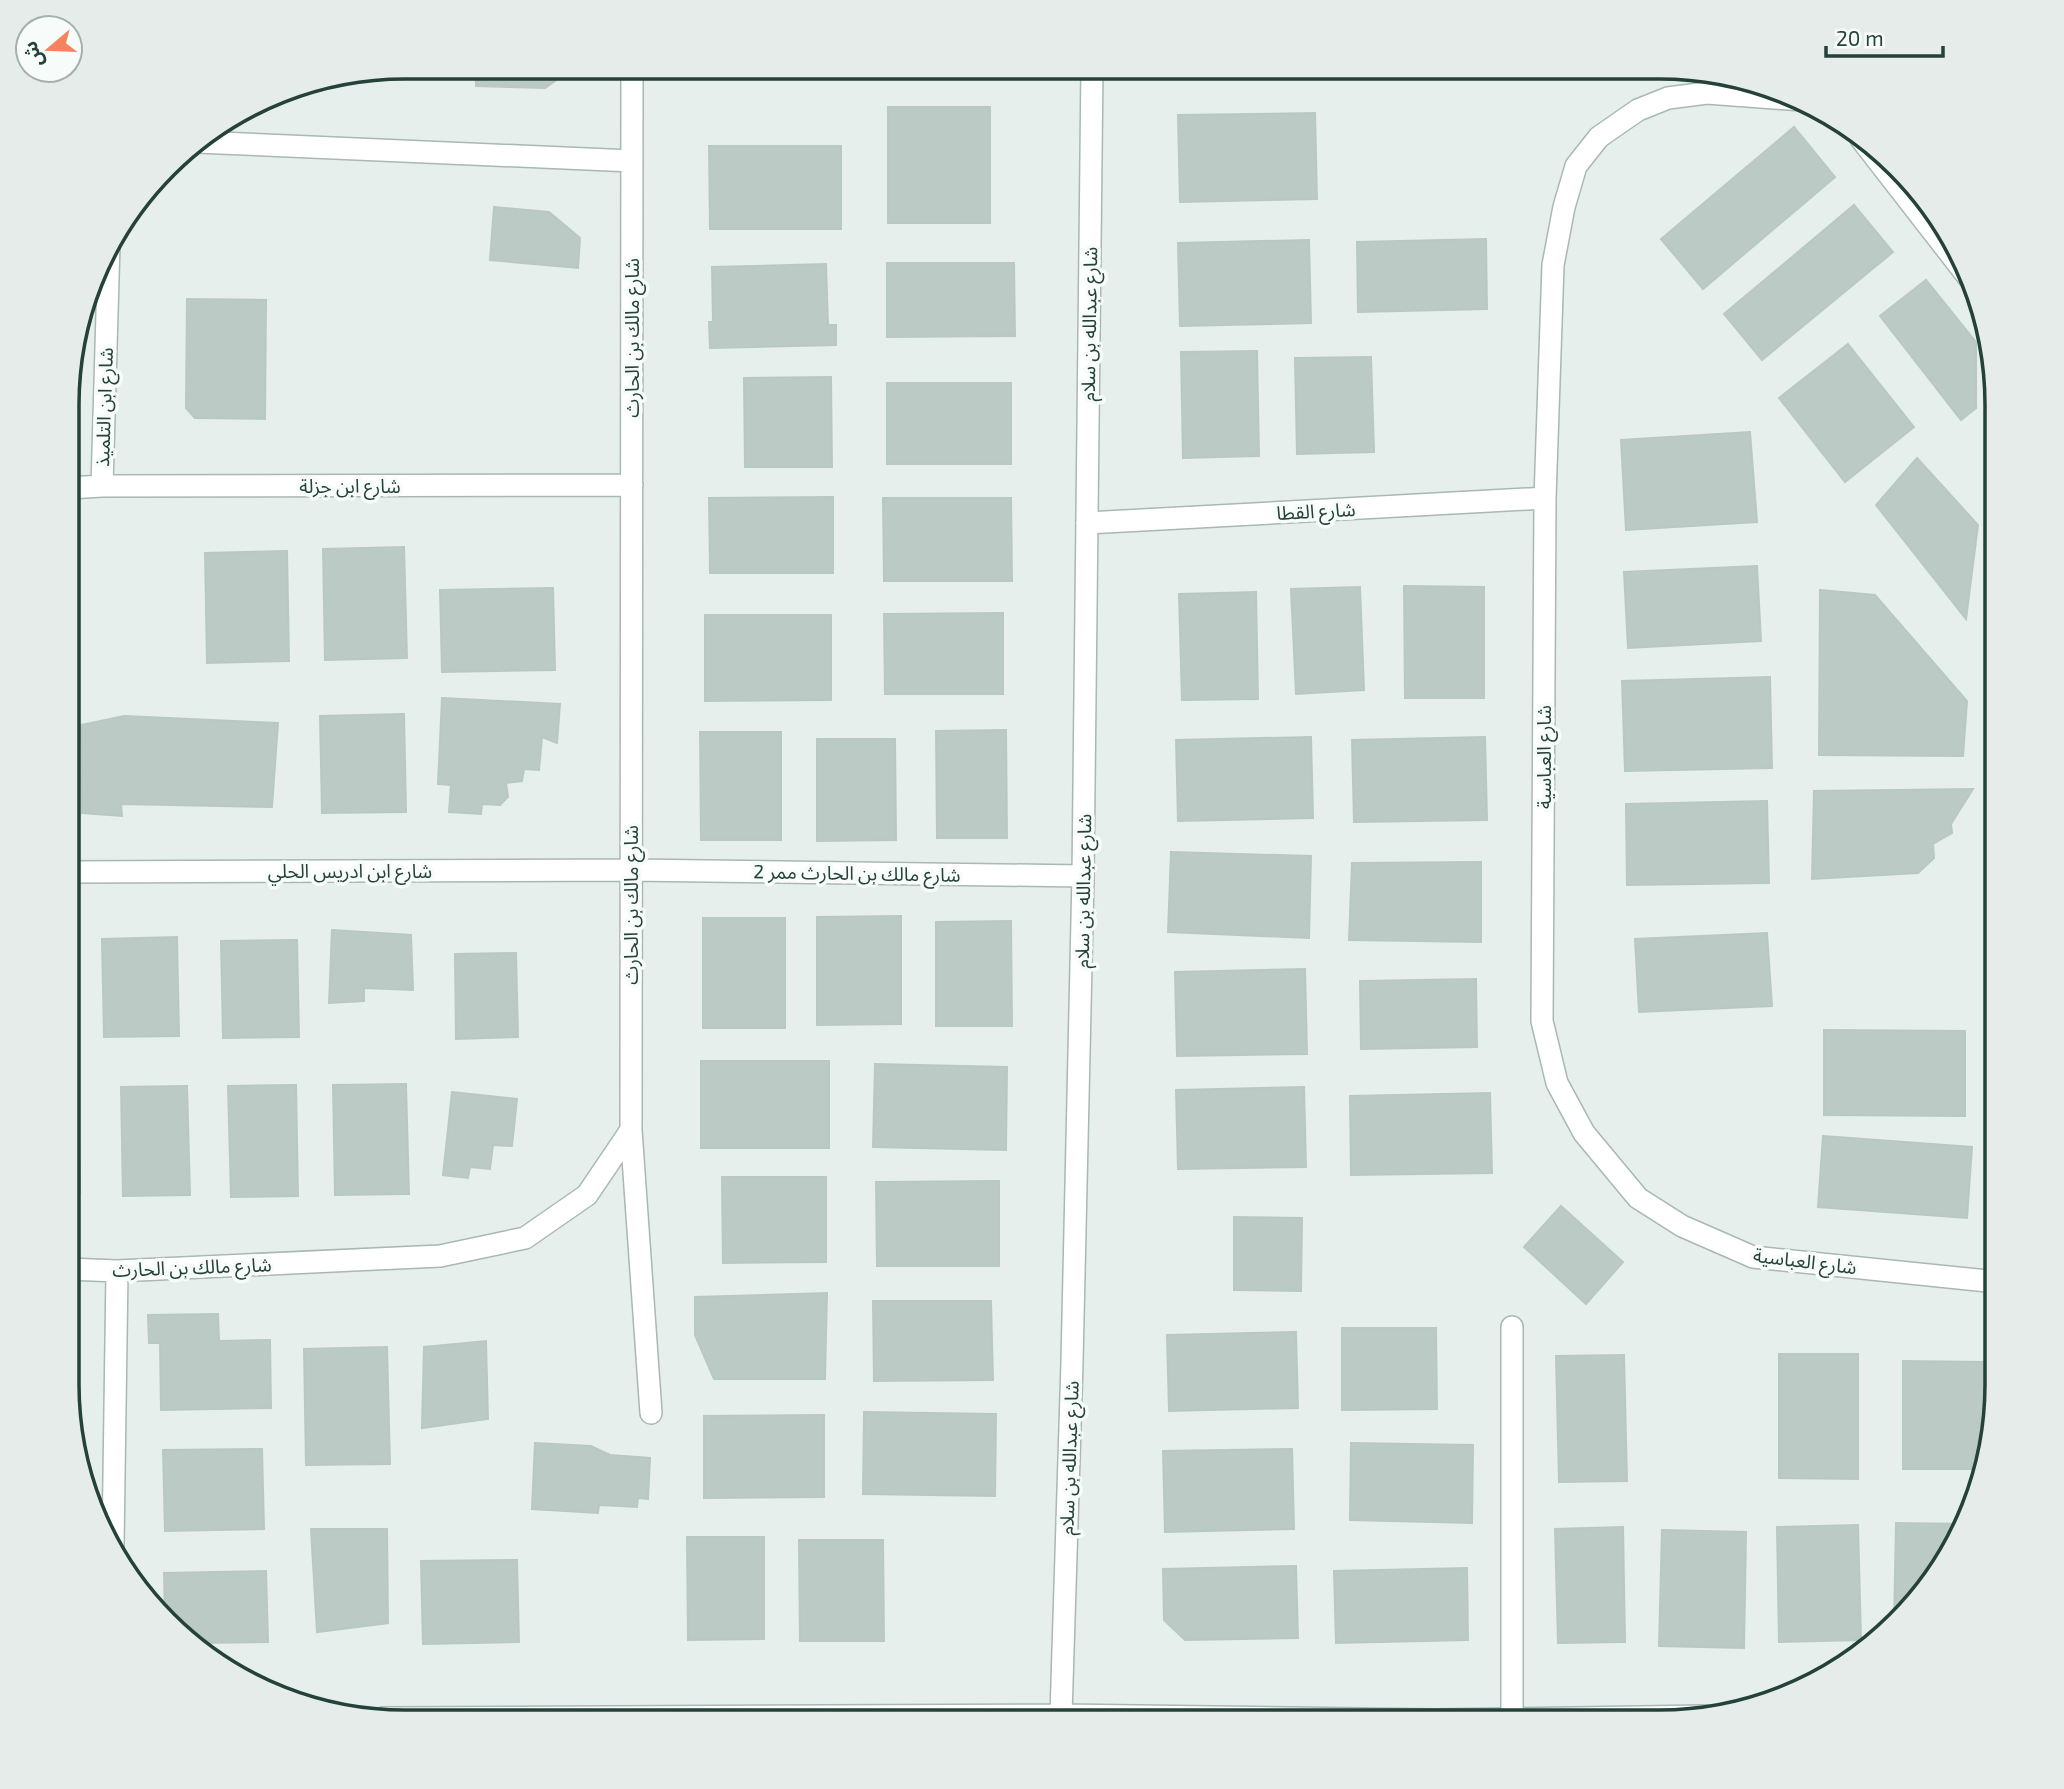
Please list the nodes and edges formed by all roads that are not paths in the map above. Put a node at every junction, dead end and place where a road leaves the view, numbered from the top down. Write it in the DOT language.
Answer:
graph roads {
  1 [pos="632,79"];
  2 [pos="1092,79"];
  3 [pos="1768,97"];
  4 [pos="211,143"];
  5 [pos="632,161"];
  6 [pos="1884,169"];
  7 [pos="1944,246"];
  8 [pos="108,270"];
  9 [pos="632,485"];
  10 [pos="102,486"];
  11 [pos="79,487"];
  12 [pos="1545,498"];
  13 [pos="1087,523"];
  14 [pos="631,870"];
  15 [pos="79,872"];
  16 [pos="1083,876"];
  17 [pos="631,1130"];
  18 [pos="79,1269"];
  19 [pos="117,1271"];
  20 [pos="1985,1281"];
  21 [pos="1512,1327"];
  22 [pos="651,1413"];
  23 [pos="113,1530"];
  24 [pos="1061,1710"];
  25 [pos="1512,1710"];
  1 -- 5 [label="street, شارع مالك بن الحارث"];
  2 -- 13 [label="street, شارع عبدالله بن سلام"];
  3 -- 12 [label="street, شارع العباسية"];
  4 -- 5 [label="street"];
  5 -- 9 [label="street, شارع مالك بن الحارث"];
  6 -- 7 [label="street"];
  8 -- 10 [label="street, شارع ابن التلميذ"];
  9 -- 10 [label="street, شارع ابن جزلة"];
  9 -- 14 [label="street, شارع مالك بن الحارث"];
  10 -- 11 [label="street, شارع ابن جزلة"];
  12 -- 13 [label="street, شارع القطا"];
  12 -- 20 [label="street, شارع العباسية"];
  13 -- 16 [label="street, شارع عبدالله بن سلام"];
  14 -- 15 [label="street, شارع ابن ادريس الحلي"];
  14 -- 16 [label="street, شارع مالك بن الحارث ممر 2"];
  14 -- 17 [label="street, شارع مالك بن الحارث"];
  16 -- 24 [label="street, شارع عبدالله بن سلام"];
  17 -- 19 [label="street, شارع مالك بن الحارث"];
  17 -- 22 [label="street"];
  18 -- 19 [label="street, شارع مالك بن الحارث"];
  19 -- 23 [label="street"];
  21 -- 25 [label="street"];
}
